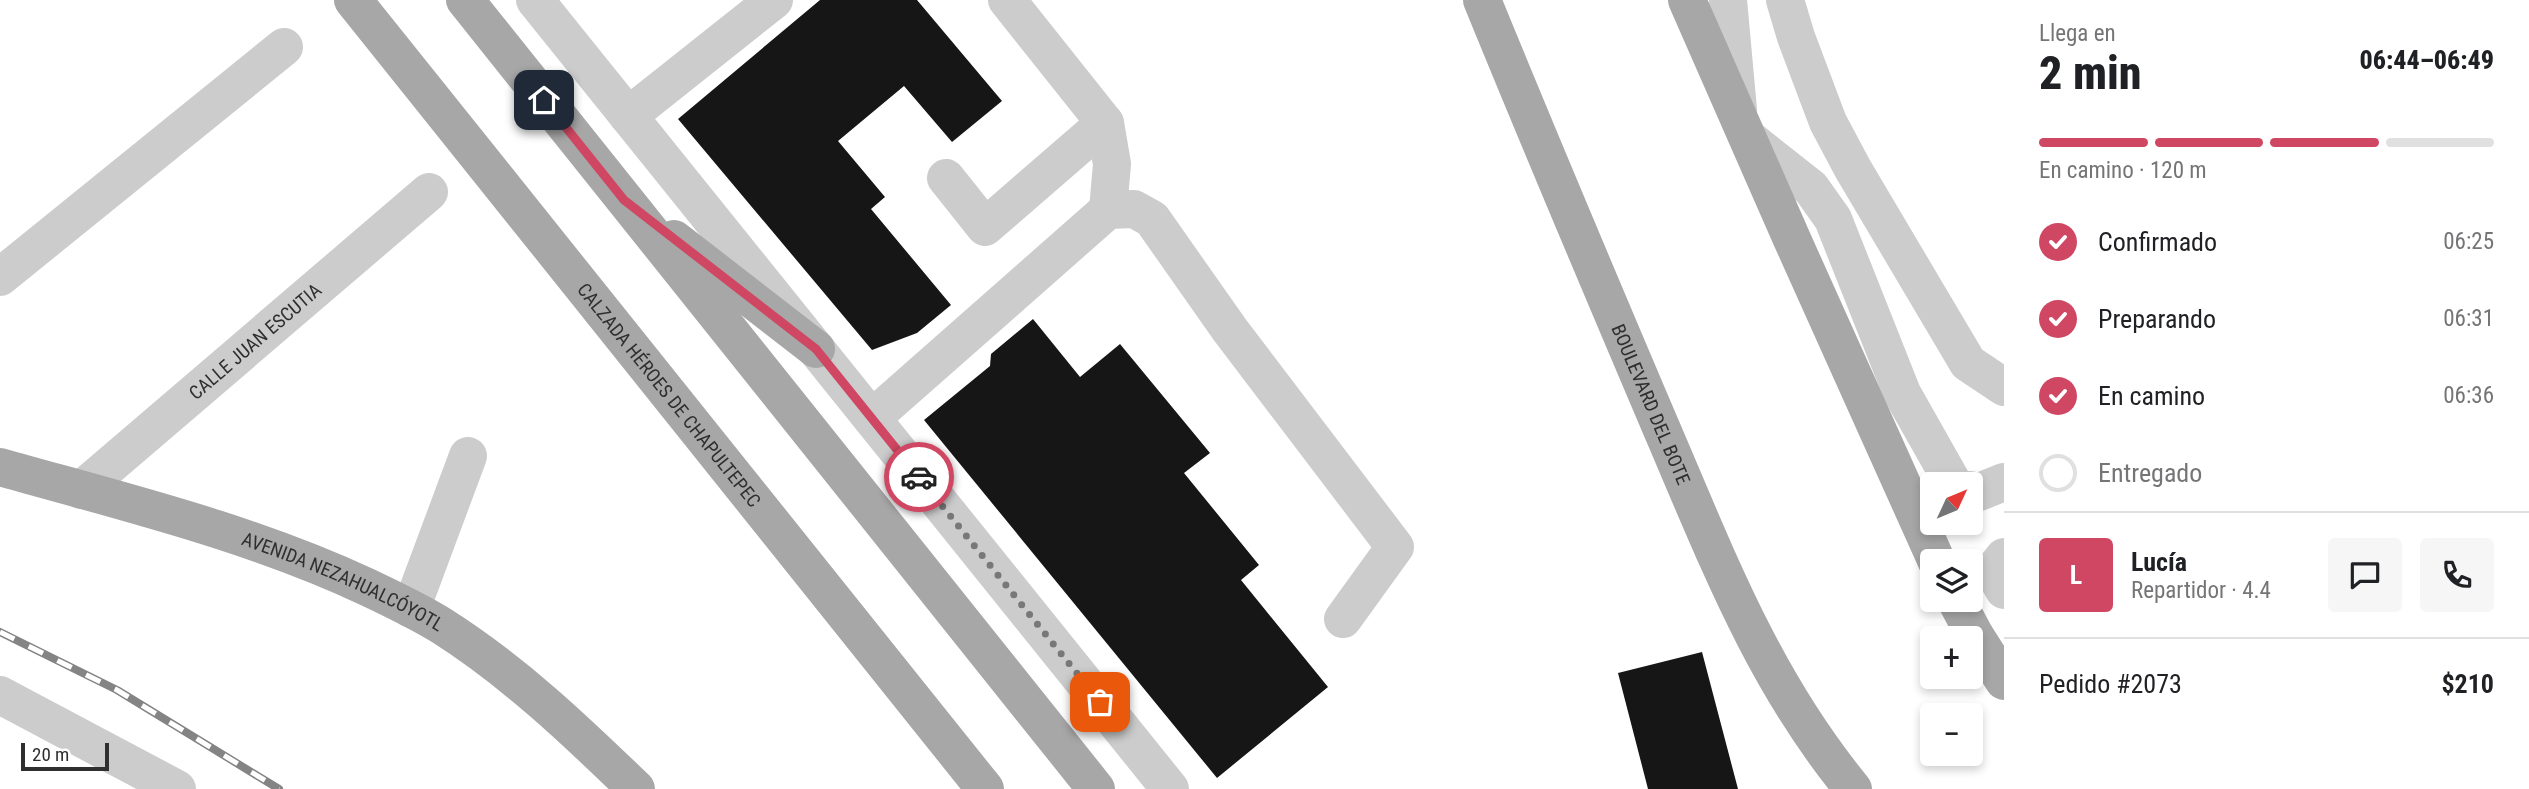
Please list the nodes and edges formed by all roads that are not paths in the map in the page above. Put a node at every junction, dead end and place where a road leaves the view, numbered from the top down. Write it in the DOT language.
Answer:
graph roads {
  1 [pos="353,0"];
  2 [pos="464,0"];
  3 [pos="535,0"];
  4 [pos="774,0"];
  5 [pos="1007,0"];
  6 [pos="1482,0"];
  7 [pos="1508,0"];
  8 [pos="1687,0"];
  9 [pos="1728,0"];
  10 [pos="1785,0"];
  11 [pos="284,47"];
  12 [pos="628,116"];
  13 [pos="1105,123"];
  14 [pos="1532,123"];
  15 [pos="1744,127"];
  16 [pos="946,178"];
  17 [pos="429,192"];
  18 [pos="624,200"];
  19 [pos="1108,210"];
  20 [pos="0,277"];
  21 [pos="816,349"];
  22 [pos="2004,387"];
  23 [pos="872,418"];
  24 [pos="468,456"];
  25 [pos="0,467"];
  26 [pos="1947,472"];
  27 [pos="2004,482"];
  28 [pos="81,490"];
  29 [pos="1983,490"];
  30 [pos="1931,549"];
  31 [pos="2004,557"];
  32 [pos="2004,590"];
  33 [pos="411,609"];
  34 [pos="1962,612"];
  35 [pos="1343,619"];
  36 [pos="2004,681"];
  37 [pos="6,705"];
  38 [pos="1807,730"];
  39 [pos="177,789"];
  40 [pos="636,789"];
  41 [pos="985,789"];
  42 [pos="1096,789"];
  43 [pos="1170,789"];
  44 [pos="1830,789"];
  45 [pos="1853,789"];
  1 -- 41 [label="main road, CALZADA HÉROES DE CHAPULTEPEC"];
  2 -- 18 [label="main road"];
  3 -- 12 [label="street"];
  4 -- 12 [label="street"];
  5 -- 13 [label="street"];
  6 -- 14 [label="main road, BOULEVARD DEL BOTE"];
  7 -- 14 [label="main road"];
  8 -- 15 [label="main road"];
  9 -- 15 [label="street"];
  10 -- 22 [label="street"];
  11 -- 20 [label="street"];
  12 -- 21 [label="street"];
  13 -- 16 [label="street"];
  13 -- 19 [label="street"];
  14 -- 38 [label="main road, BOULEVARD DEL BOTE"];
  15 -- 26 [label="street"];
  15 -- 30 [label="main road"];
  17 -- 28 [label="street, CALLE JUAN ESCUTIA"];
  18 -- 21 [label="main road"];
  18 -- 42 [label="main road"];
  19 -- 23 [label="street"];
  19 -- 35 [label="street"];
  21 -- 23 [label="street"];
  23 -- 43 [label="street"];
  24 -- 33 [label="street"];
  25 -- 28 [label="main road, AVENIDA NEZAHUALCÓYOTL"];
  27 -- 29 [label="street"];
  28 -- 33 [label="main road, AVENIDA NEZAHUALCÓYOTL"];
  31 -- 32 [label="street"];
  33 -- 40 [label="main road, AVENIDA NEZAHUALCÓYOTL"];
  34 -- 36 [label="main road"];
  37 -- 39 [label="street"];
  38 -- 44 [label="street"];
  38 -- 45 [label="main road, BOULEVARD DEL BOTE"];
}
